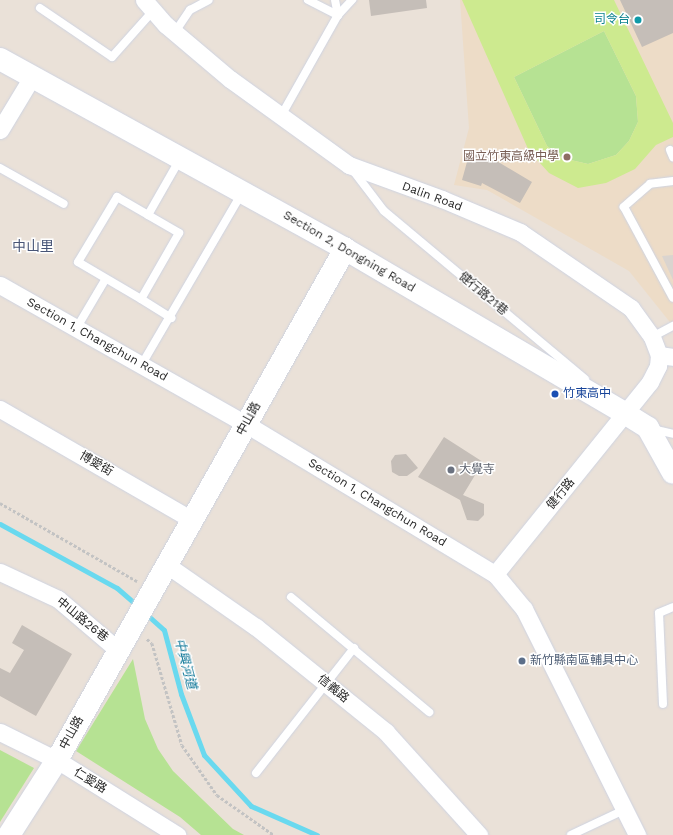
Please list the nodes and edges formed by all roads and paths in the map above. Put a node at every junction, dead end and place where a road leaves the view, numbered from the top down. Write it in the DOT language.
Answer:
graph roads {
  1 [pos="209,0"];
  2 [pos="308,0"];
  3 [pos="335,0"];
  4 [pos="352,0"];
  5 [pos="149,5"];
  6 [pos="40,8"];
  7 [pos="338,15"];
  8 [pos="175,32"];
  9 [pos="0,58"];
  10 [pos="32,77"];
  11 [pos="281,116"];
  12 [pos="0,130"];
  13 [pos="181,159"];
  14 [pos="350,165"];
  15 [pos="0,168"];
  16 [pos="673,181"];
  17 [pos="243,192"];
  18 [pos="64,204"];
  19 [pos="148,215"];
  20 [pos="345,249"];
  21 [pos="105,280"];
  22 [pos="0,285"];
  23 [pos="673,298"];
  24 [pos="141,299"];
  25 [pos="171,318"];
  26 [pos="673,326"];
  27 [pos="76,329"];
  28 [pos="652,337"];
  29 [pos="666,356"];
  30 [pos="142,364"];
  31 [pos="0,409"];
  32 [pos="626,414"];
  33 [pos="246,424"];
  34 [pos="648,428"];
  35 [pos="673,428"];
  36 [pos="673,434"];
  37 [pos="673,474"];
  38 [pos="0,503"];
  39 [pos="192,520"];
  40 [pos="166,565"];
  41 [pos="0,572"];
  42 [pos="495,574"];
  43 [pos="153,590"];
  44 [pos="291,597"];
  45 [pos="673,607"];
  46 [pos="130,629"];
  47 [pos="354,648"];
  48 [pos="118,650"];
  49 [pos="324,682"];
  50 [pos="663,704"];
  51 [pos="429,712"];
  52 [pos="0,732"];
  53 [pos="56,760"];
  54 [pos="256,773"];
  55 [pos="624,810"];
  56 [pos="9,835"];
  57 [pos="177,835"];
  58 [pos="274,835"];
  59 [pos="479,835"];
  60 [pos="571,835"];
  61 [pos="637,835"];
  1 -- 8 [label="lane"];
  2 -- 7 [label="lane"];
  3 -- 7 [label="lane"];
  4 -- 7 [label="lane"];
  5 -- 6 [label="lane"];
  5 -- 8 [label="street, Dalin Road"];
  7 -- 11 [label="lane"];
  8 -- 11 [label="street, Dalin Road"];
  9 -- 10 [label="main road, Section 2, Dongning Road"];
  10 -- 12 [label="street"];
  10 -- 13 [label="main road, Section 2, Dongning Road"];
  11 -- 14 [label="street, Dalin Road"];
  13 -- 17 [label="main road, Section 2, Dongning Road"];
  13 -- 19 [label="lane"];
  14 -- 28 [label="street, Dalin Road"];
  14 -- 32 [label="lane, 健行路21巷"];
  15 -- 18 [label="lane"];
  16 -- 23 [label="lane"];
  17 -- 20 [label="main road, Section 2, Dongning Road"];
  17 -- 25 [label="lane"];
  19 -- 21 [label="lane"];
  19 -- 24 [label="lane"];
  20 -- 32 [label="main road, Section 2, Dongning Road"];
  20 -- 33 [label="main road, 中山路"];
  21 -- 24 [label="lane"];
  21 -- 27 [label="lane"];
  22 -- 27 [label="street, Section 1, Changchun Road"];
  24 -- 25 [label="lane"];
  25 -- 30 [label="lane"];
  26 -- 28 [label="lane"];
  27 -- 30 [label="street, Section 1, Changchun Road"];
  28 -- 29 [label="street, Dalin Road"];
  29 -- 32 [label="street, Dalin Road"];
  30 -- 33 [label="street, Section 1, Changchun Road"];
  31 -- 39 [label="street, 博愛街"];
  32 -- 34 [label="main road, Section 2, Dongning Road"];
  32 -- 42 [label="street, 健行路"];
  33 -- 39 [label="main road, 中山路"];
  33 -- 42 [label="street, Section 1, Changchun Road"];
  34 -- 35 [label="lane"];
  34 -- 36 [label="lane"];
  34 -- 37 [label="main road, Section 2, Dongning Road"];
  38 -- 43 [label="path"];
  39 -- 40 [label="main road, 中山路"];
  40 -- 43 [label="main road, 中山路"];
  40 -- 49 [label="street, 信義路"];
  41 -- 48 [label="street, 中山路26巷"];
  42 -- 55 [label="street, Section 1, Changchun Road"];
  43 -- 46 [label="main road, 中山路"];
  44 -- 47 [label="lane"];
  45 -- 50 [label="lane"];
  46 -- 48 [label="main road, 中山路"];
  46 -- 58 [label="path"];
  47 -- 49 [label="lane"];
  47 -- 51 [label="lane"];
  48 -- 53 [label="main road, 中山路"];
  49 -- 54 [label="lane"];
  49 -- 59 [label="street, 信義路"];
  52 -- 53 [label="street, 仁愛路"];
  53 -- 56 [label="main road, 中山路"];
  53 -- 57 [label="street, 仁愛路"];
  55 -- 60 [label="lane"];
  55 -- 61 [label="street, Section 1, Changchun Road"];
}
